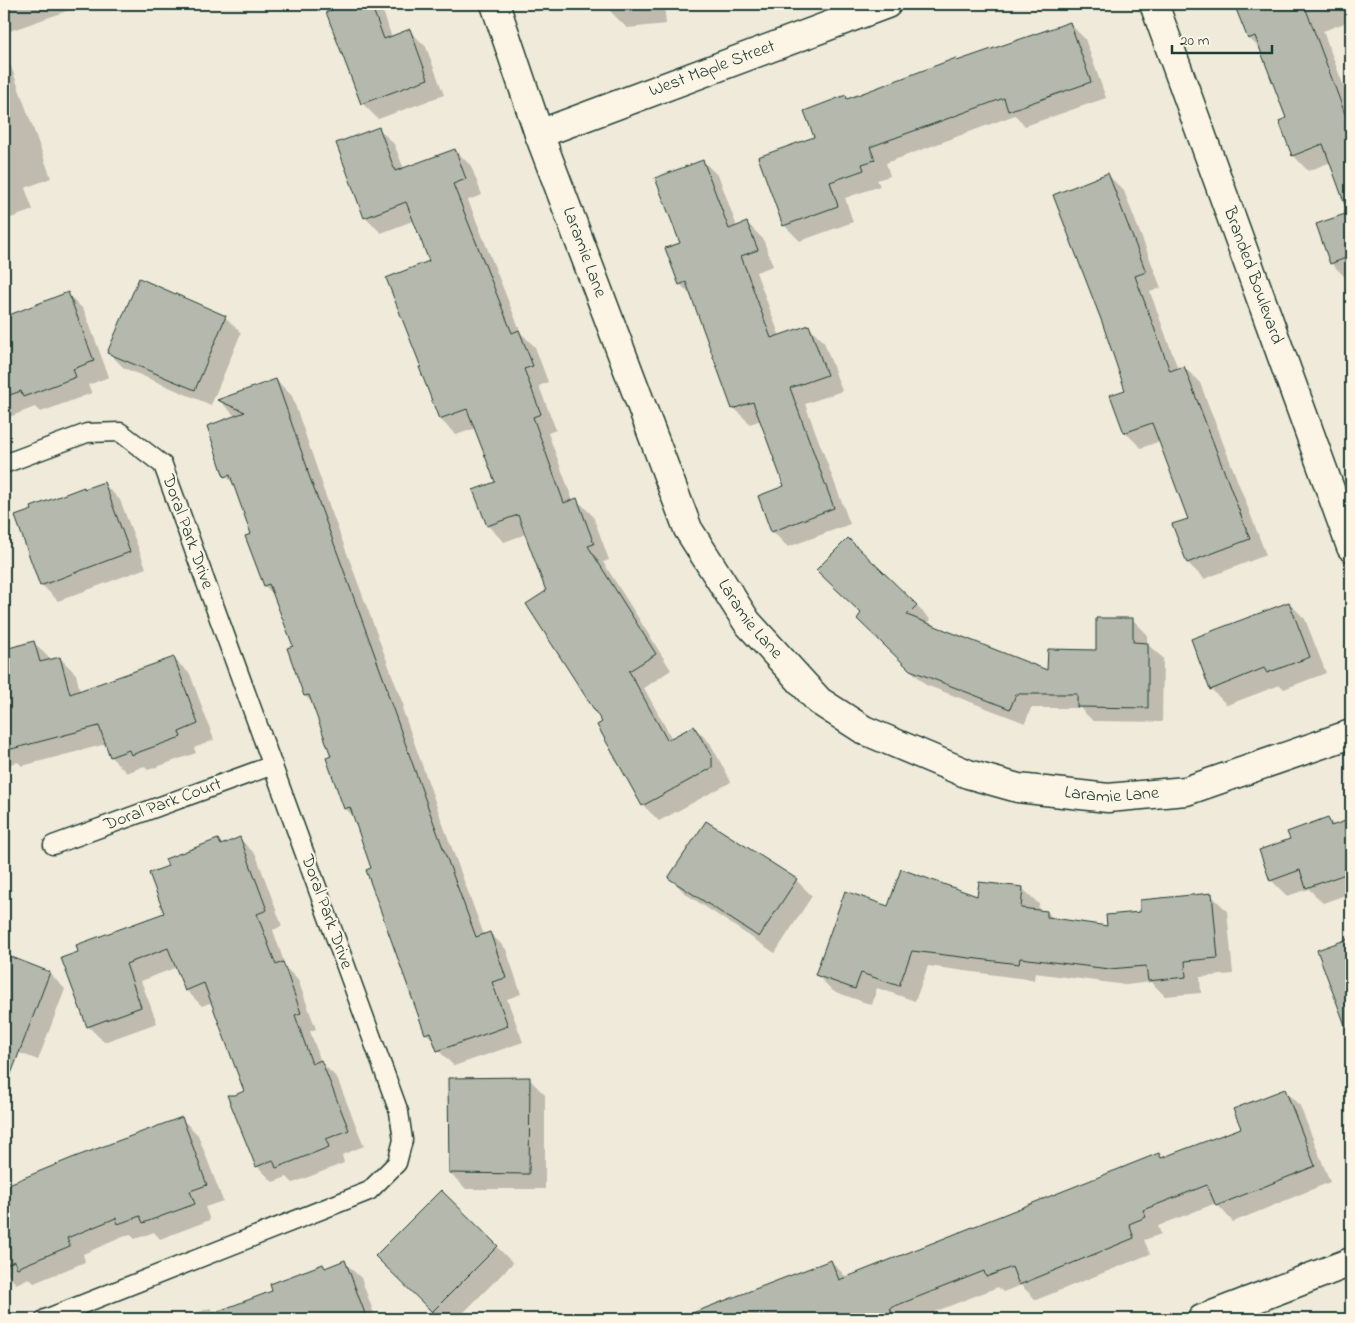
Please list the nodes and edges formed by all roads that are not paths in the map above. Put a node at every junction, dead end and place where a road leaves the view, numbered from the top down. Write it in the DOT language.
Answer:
graph roads {
  1 [pos="495,4"];
  2 [pos="886,4"];
  3 [pos="1154,4"];
  4 [pos="538,134"];
  5 [pos="4,464"];
  6 [pos="1351,548"];
  7 [pos="1351,734"];
  8 [pos="273,764"];
  9 [pos="53,845"];
  10 [pos="1351,1262"];
  11 [pos="45,1319"];
  12 [pos="1202,1319"];
  1 -- 4 [label="street, Laramie Lane"];
  2 -- 4 [label="street, West Maple Street"];
  3 -- 6 [label="street, Branded Boulevard"];
  4 -- 7 [label="street, Laramie Lane"];
  5 -- 8 [label="lane, Doral Park Drive"];
  8 -- 9 [label="lane, Doral Park Court"];
  8 -- 11 [label="lane, Doral Park Drive"];
  10 -- 12 [label="street"];
}
